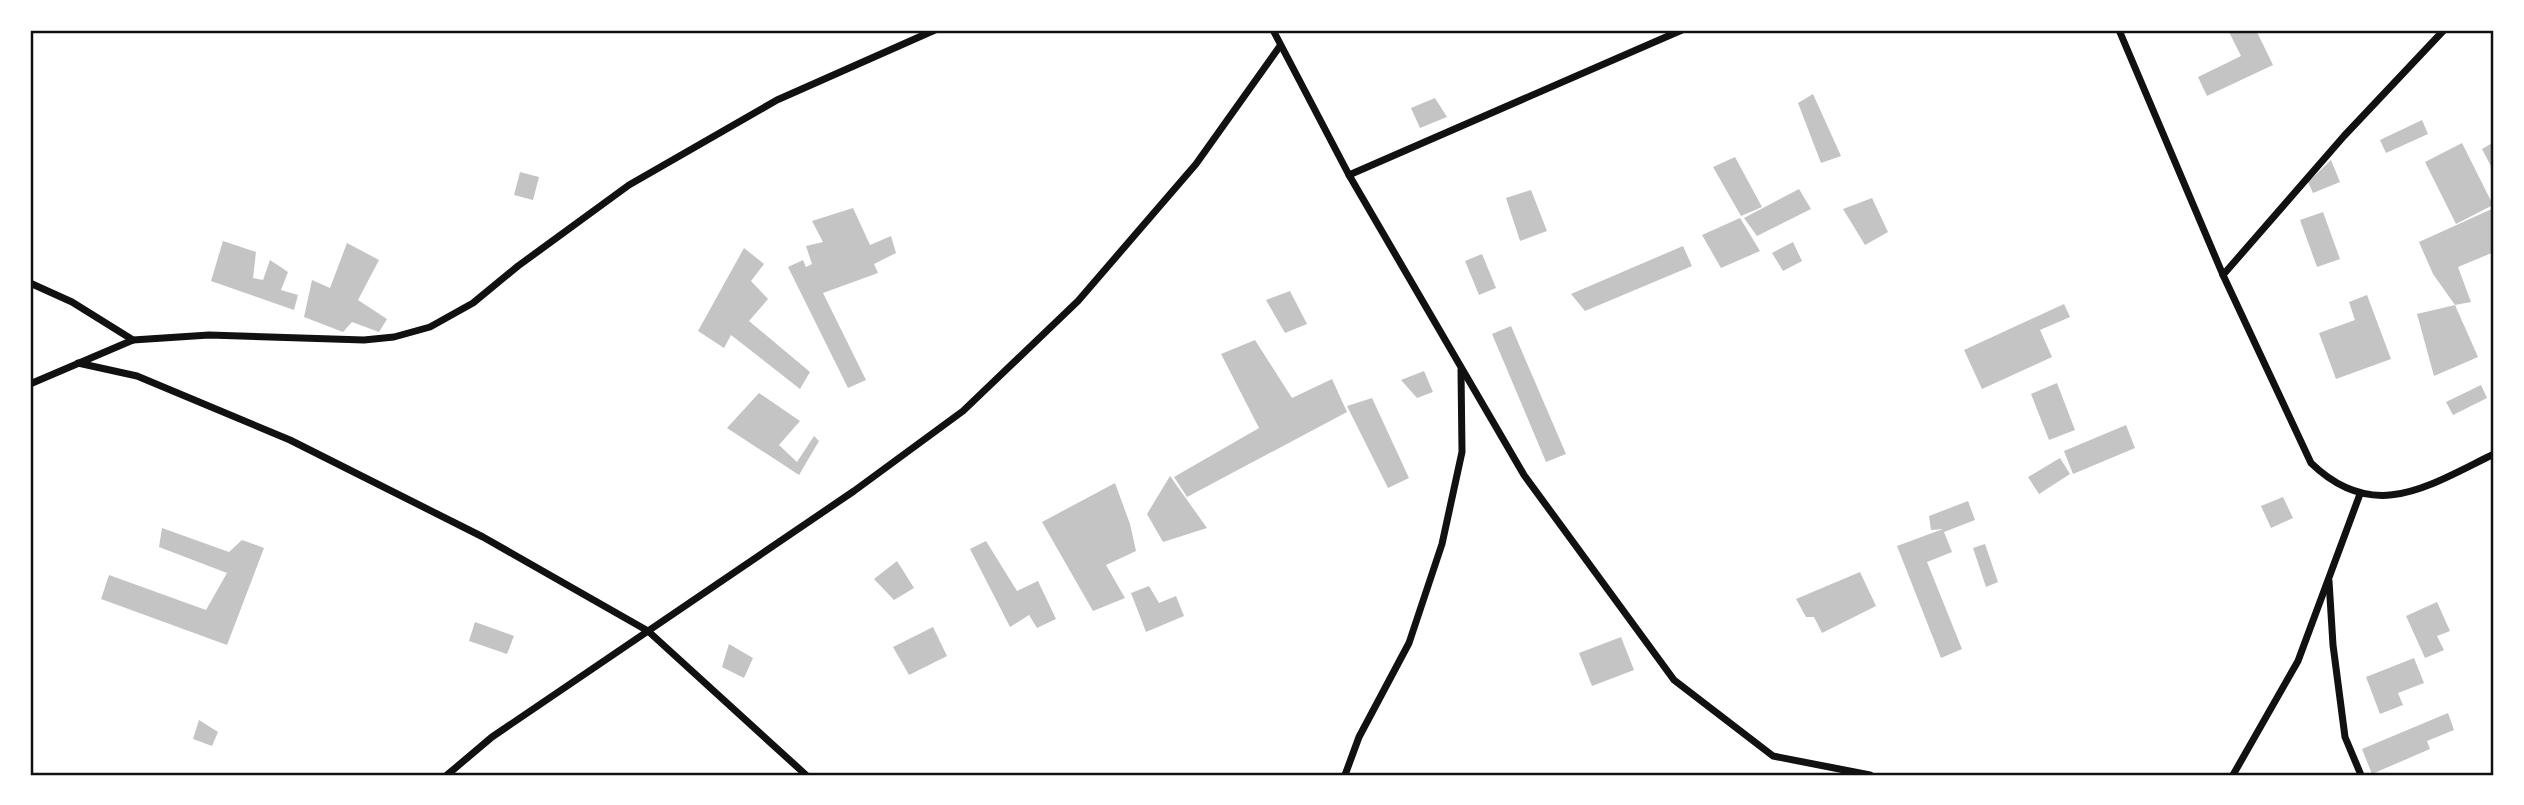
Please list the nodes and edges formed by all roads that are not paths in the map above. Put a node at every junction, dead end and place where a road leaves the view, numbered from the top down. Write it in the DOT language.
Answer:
graph roads {
  1 [pos="935,30"];
  2 [pos="1273,30"];
  3 [pos="1682,30"];
  4 [pos="2119,30"];
  5 [pos="2444,30"];
  6 [pos="1280,46"];
  7 [pos="1349,175"];
  8 [pos="2223,275"];
  9 [pos="30,283"];
  10 [pos="134,340"];
  11 [pos="78,363"];
  12 [pos="1461,369"];
  13 [pos="30,384"];
  14 [pos="2494,454"];
  15 [pos="2360,494"];
  16 [pos="2329,578"];
  17 [pos="648,631"];
  18 [pos="447,775"];
  19 [pos="806,775"];
  20 [pos="1345,775"];
  21 [pos="1870,775"];
  22 [pos="2233,775"];
  23 [pos="2361,775"];
  1 -- 10 [label="street"];
  2 -- 6 [label="street"];
  3 -- 7 [label="street"];
  4 -- 8 [label="street"];
  5 -- 8 [label="street"];
  6 -- 7 [label="street"];
  6 -- 17 [label="street"];
  7 -- 12 [label="street"];
  8 -- 15 [label="street"];
  9 -- 10 [label="street"];
  10 -- 11 [label="street"];
  11 -- 13 [label="street"];
  11 -- 17 [label="street"];
  12 -- 20 [label="street"];
  12 -- 21 [label="street"];
  14 -- 15 [label="street"];
  15 -- 16 [label="street"];
  16 -- 22 [label="street"];
  16 -- 23 [label="street"];
  17 -- 18 [label="street"];
  17 -- 19 [label="street"];
}
